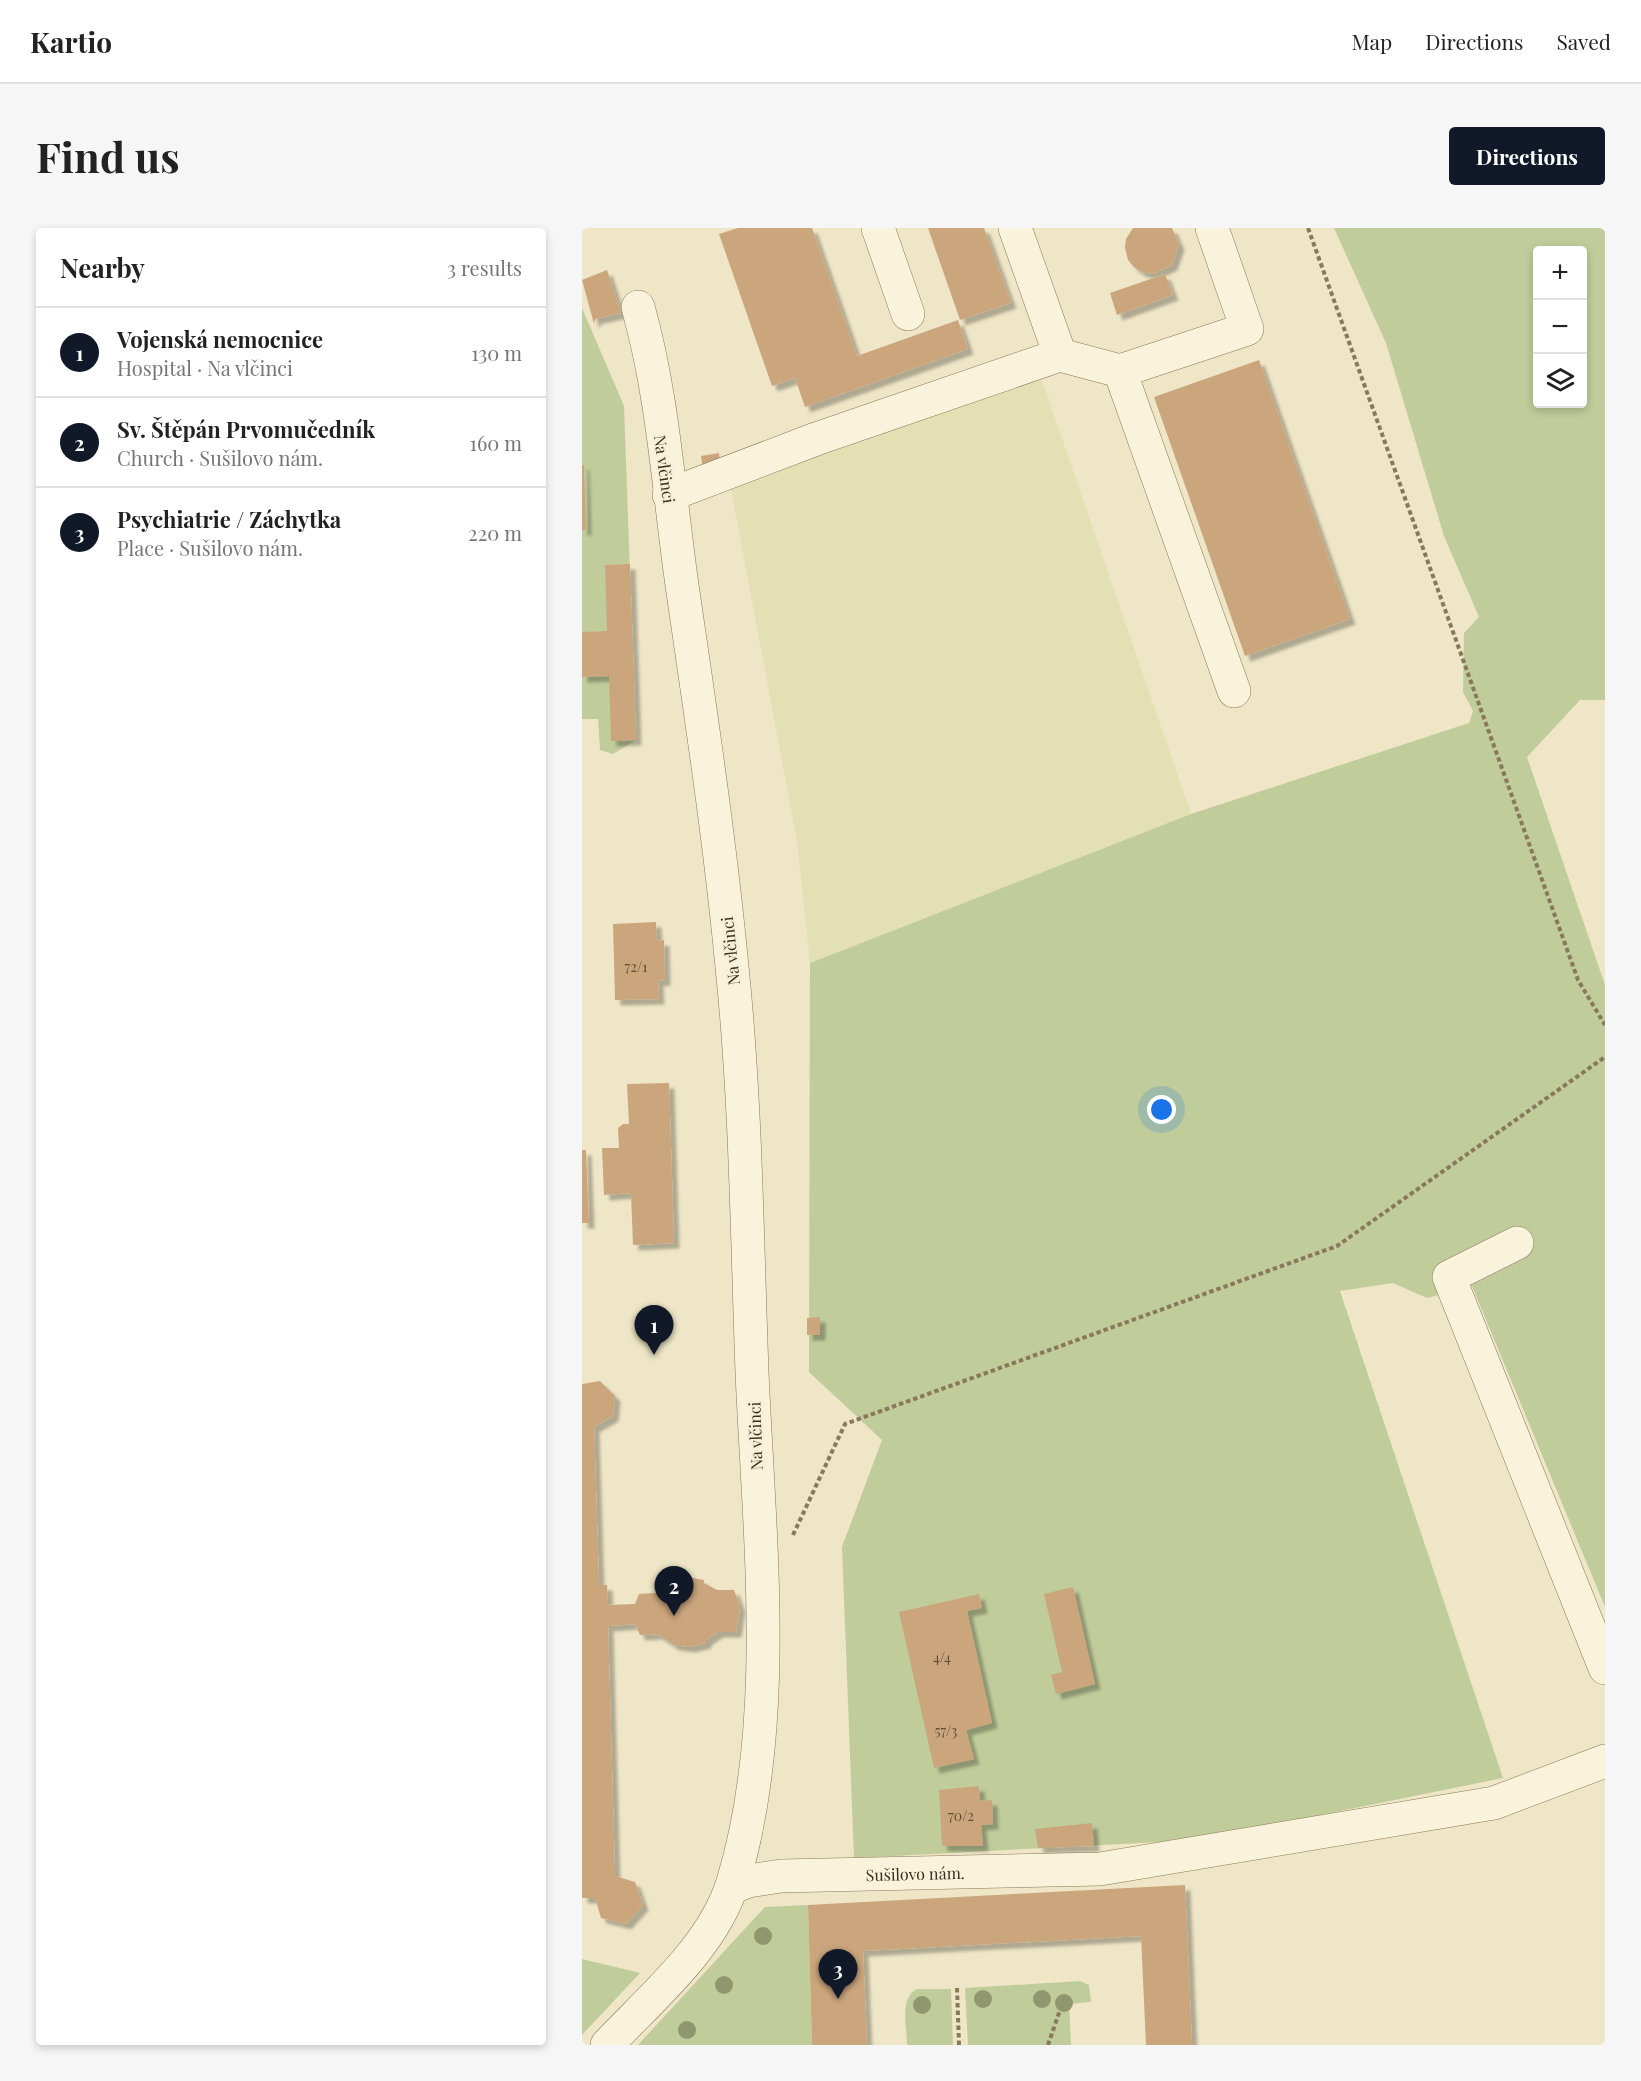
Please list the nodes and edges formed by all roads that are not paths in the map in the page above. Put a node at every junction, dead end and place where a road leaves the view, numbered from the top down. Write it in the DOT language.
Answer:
graph roads {
  1 [pos="878,228"];
  2 [pos="1015,228"];
  3 [pos="1212,228"];
  4 [pos="638,307"];
  5 [pos="908,314"];
  6 [pos="1060,355"];
  7 [pos="1120,371"];
  8 [pos="669,495"];
  9 [pos="1234,690"];
  10 [pos="1517,1243"];
  11 [pos="1605,1668"];
  12 [pos="1605,1761"];
  13 [pos="731,1888"];
  14 [pos="607,2045"];
  1 -- 5 [label="street"];
  2 -- 6 [label="street"];
  3 -- 7 [label="street"];
  4 -- 8 [label="street, Na vlčinci"];
  6 -- 7 [label="street"];
  6 -- 8 [label="street"];
  7 -- 9 [label="street"];
  8 -- 13 [label="street, Na vlčinci"];
  10 -- 11 [label="street"];
  12 -- 13 [label="street, Sušilovo nám."];
  13 -- 14 [label="street"];
}
